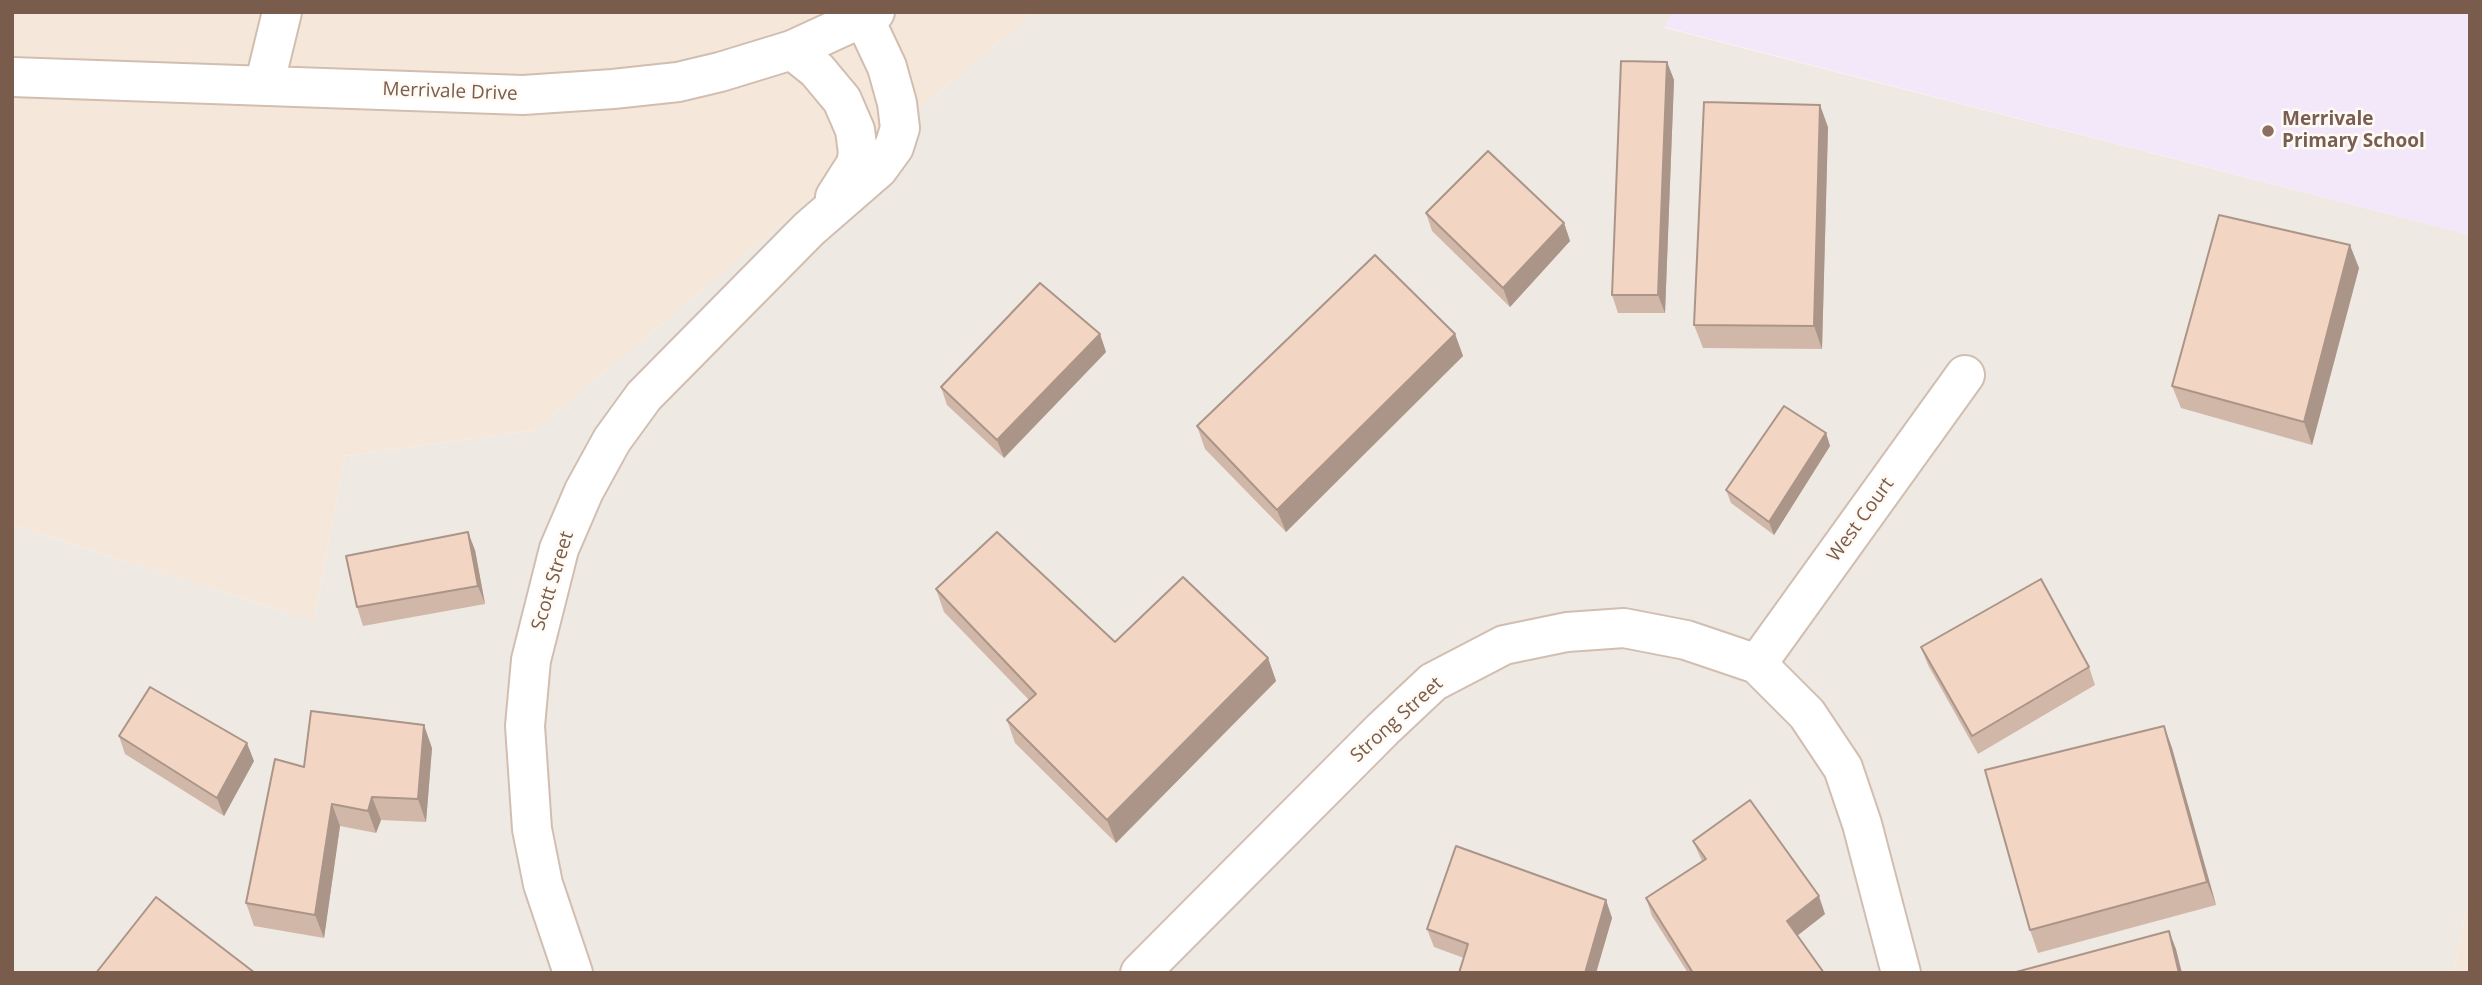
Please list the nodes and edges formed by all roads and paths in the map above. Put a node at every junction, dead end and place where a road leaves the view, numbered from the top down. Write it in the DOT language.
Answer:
graph roads {
  1 [pos="282,12"];
  2 [pos="869,15"];
  3 [pos="792,50"];
  4 [pos="12,77"];
  5 [pos="264,86"];
  6 [pos="809,229"];
  7 [pos="1965,375"];
  8 [pos="1758,664"];
  9 [pos="573,973"];
  10 [pos="1140,973"];
  11 [pos="1901,973"];
  1 -- 5 [label="street"];
  2 -- 3 [label="street, Merrivale Drive"];
  2 -- 6 [label="street, Scott Street"];
  3 -- 5 [label="street, Merrivale Drive"];
  3 -- 6 [label="street, Scott Street"];
  4 -- 5 [label="street, Merrivale Drive"];
  6 -- 9 [label="street, Scott Street"];
  7 -- 8 [label="street, West Court"];
  8 -- 10 [label="street, Strong Street"];
  8 -- 11 [label="street, Strong Street"];
}
